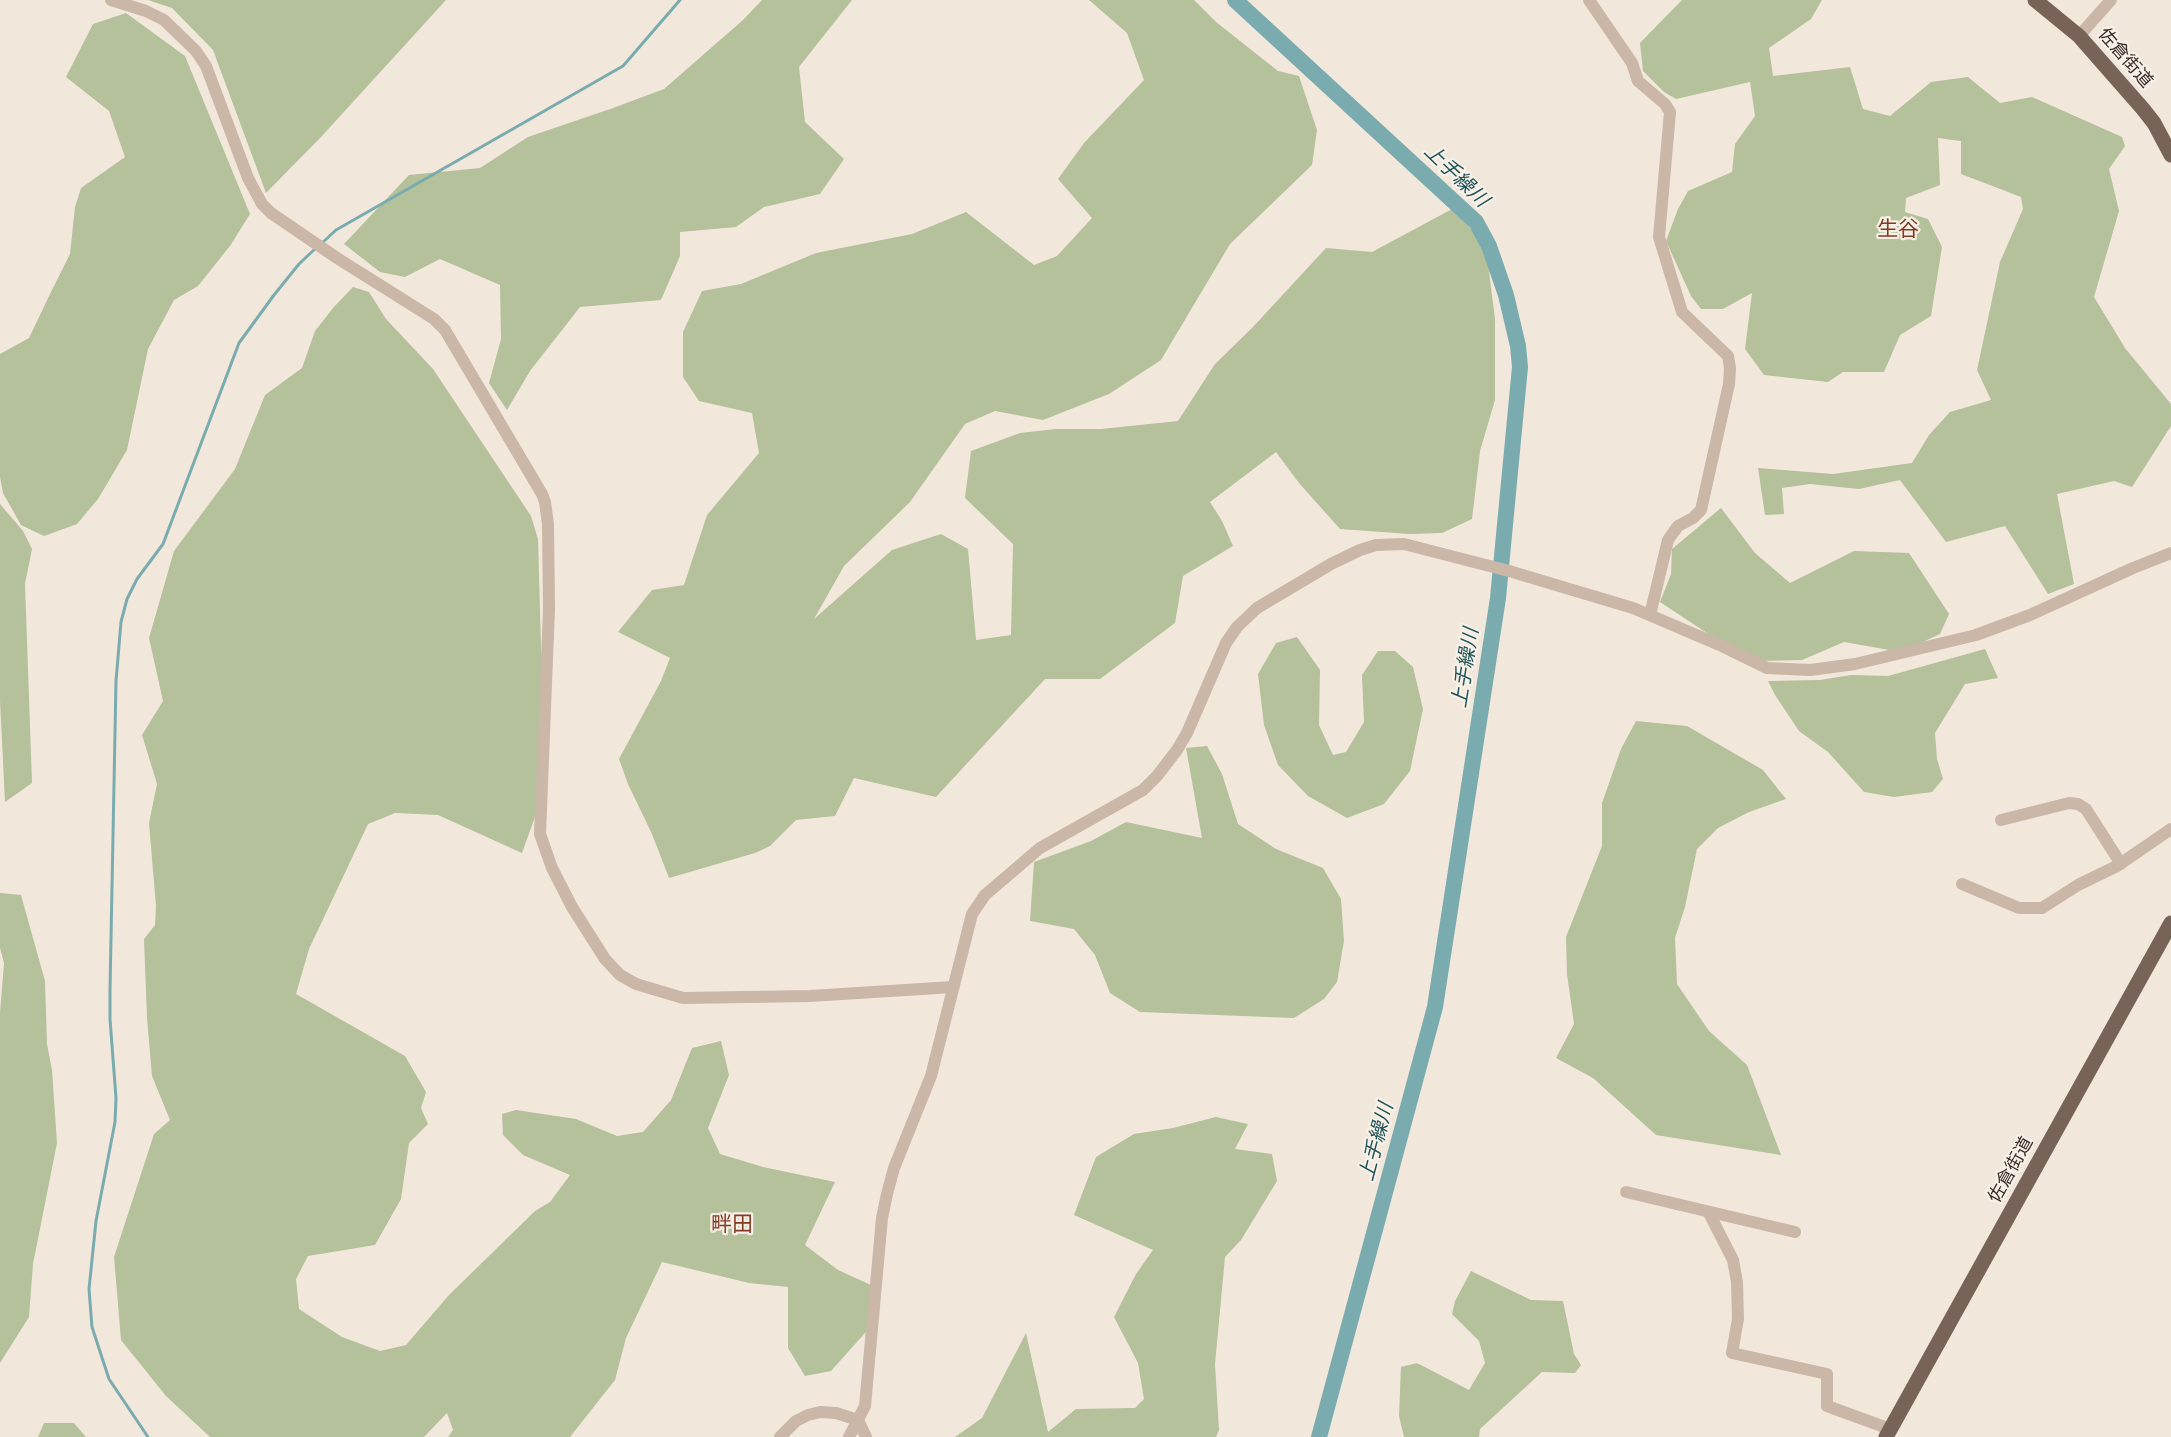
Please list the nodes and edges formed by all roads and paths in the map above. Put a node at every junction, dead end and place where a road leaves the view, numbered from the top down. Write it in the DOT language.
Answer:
graph roads {
  1 [pos="111,0"];
  2 [pos="1588,0"];
  3 [pos="2035,0"];
  4 [pos="2111,0"];
  5 [pos="2079,36"];
  6 [pos="2171,155"];
  7 [pos="2171,554"];
  8 [pos="1650,615"];
  9 [pos="2001,820"];
  10 [pos="2171,830"];
  11 [pos="2121,864"];
  12 [pos="1962,884"];
  13 [pos="2171,923"];
  14 [pos="953,987"];
  15 [pos="1626,1192"];
  16 [pos="1709,1213"];
  17 [pos="1795,1232"];
  18 [pos="858,1420"];
  19 [pos="1888,1433"];
  20 [pos="780,1437"];
  21 [pos="849,1437"];
  22 [pos="866,1437"];
  1 -- 14 [label="street"];
  2 -- 8 [label="street"];
  3 -- 5 [label="main road, 佐倉街道"];
  4 -- 5 [label="street"];
  5 -- 6 [label="main road, 佐倉街道"];
  7 -- 8 [label="street"];
  8 -- 14 [label="street"];
  9 -- 11 [label="street"];
  10 -- 11 [label="street"];
  11 -- 12 [label="street"];
  13 -- 19 [label="main road, 佐倉街道"];
  14 -- 18 [label="street"];
  15 -- 16 [label="street"];
  16 -- 17 [label="street"];
  16 -- 19 [label="street"];
  18 -- 20 [label="street"];
  18 -- 21 [label="street"];
  18 -- 22 [label="street"];
}
